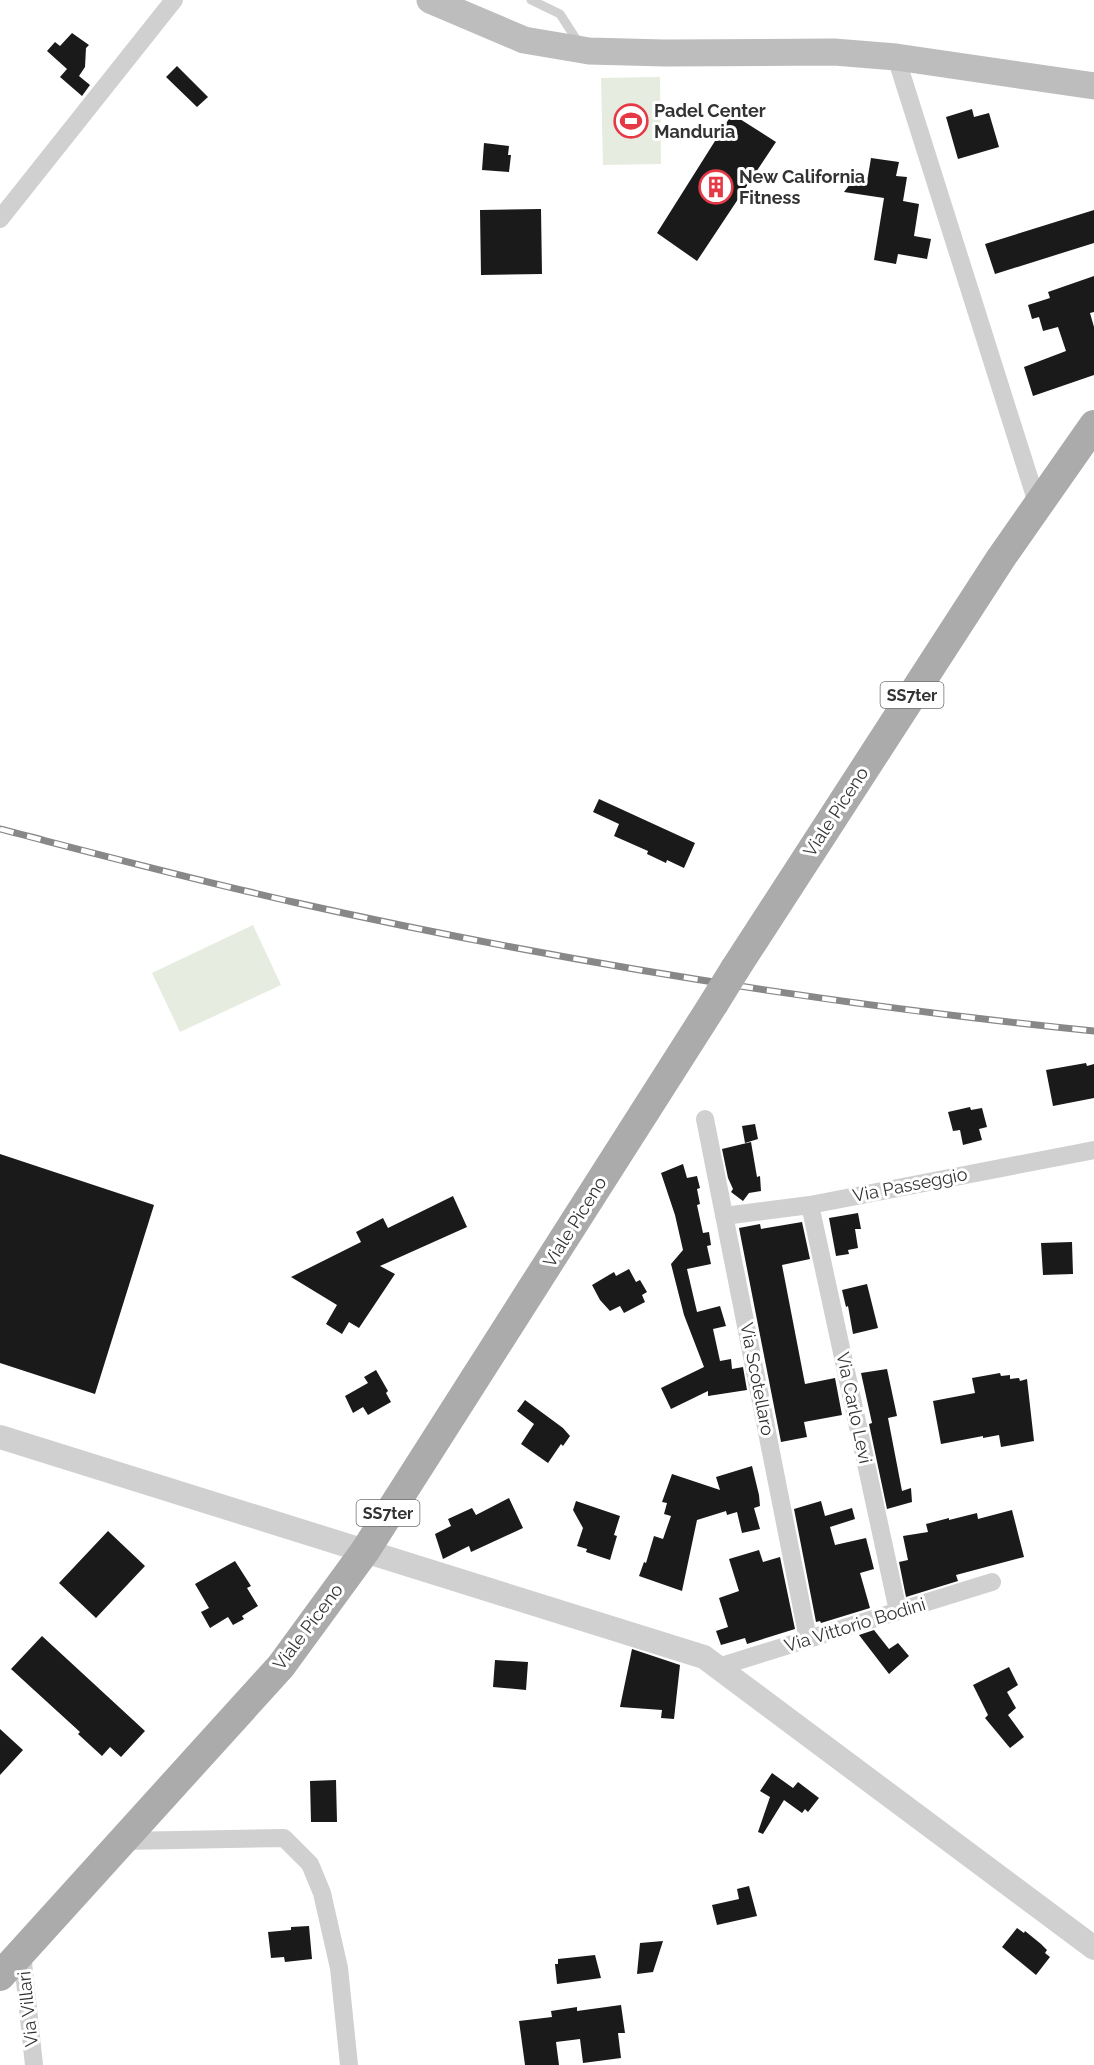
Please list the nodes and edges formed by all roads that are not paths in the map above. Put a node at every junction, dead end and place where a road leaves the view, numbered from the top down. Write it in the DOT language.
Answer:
graph roads {
  1 [pos="174,0"];
  2 [pos="430,0"];
  3 [pos="531,0"];
  4 [pos="582,49"];
  5 [pos="896,57"];
  6 [pos="1094,86"];
  7 [pos="0,219"];
  8 [pos="1094,425"];
  9 [pos="1094,452"];
  10 [pos="1065,467"];
  11 [pos="1038,506"];
  12 [pos="705,1119"];
  13 [pos="1094,1150"];
  14 [pos="810,1205"];
  15 [pos="724,1216"];
  16 [pos="0,1437"];
  17 [pos="366,1551"];
  18 [pos="992,1582"];
  19 [pos="898,1611"];
  20 [pos="808,1639"];
  21 [pos="718,1667"];
  22 [pos="124,1841"];
  23 [pos="1094,1948"];
  24 [pos="21,1953"];
  25 [pos="0,1976"];
  26 [pos="34,2065"];
  27 [pos="349,2065"];
  1 -- 7 [label="street"];
  2 -- 4 [label="main road"];
  3 -- 4 [label="lane"];
  4 -- 5 [label="main road"];
  5 -- 6 [label="main road"];
  5 -- 11 [label="street"];
  8 -- 10 [label="main road, Viale Piceno / SS7ter"];
  9 -- 10 [label="street"];
  10 -- 11 [label="main road, Viale Piceno / SS7ter"];
  11 -- 17 [label="main road, Viale Piceno / SS7ter, bridge"];
  12 -- 15 [label="street, Via Scotellaro"];
  13 -- 14 [label="street, Via Passeggio"];
  14 -- 15 [label="street, Via Passeggio"];
  14 -- 19 [label="street, Via Carlo Levi"];
  15 -- 20 [label="street, Via Scotellaro"];
  16 -- 17 [label="street"];
  17 -- 21 [label="street"];
  17 -- 22 [label="main road, Viale Piceno / SS7ter"];
  18 -- 19 [label="street, Via Vittorio Bodini"];
  19 -- 20 [label="street, Via Vittorio Bodini"];
  20 -- 21 [label="street, Via Vittorio Bodini"];
  21 -- 23 [label="street"];
  22 -- 24 [label="main road, Viale Piceno / SS7ter"];
  22 -- 27 [label="street"];
  24 -- 25 [label="main road, Viale Piceno / SS7ter"];
  24 -- 26 [label="street, Via Villari"];
}
